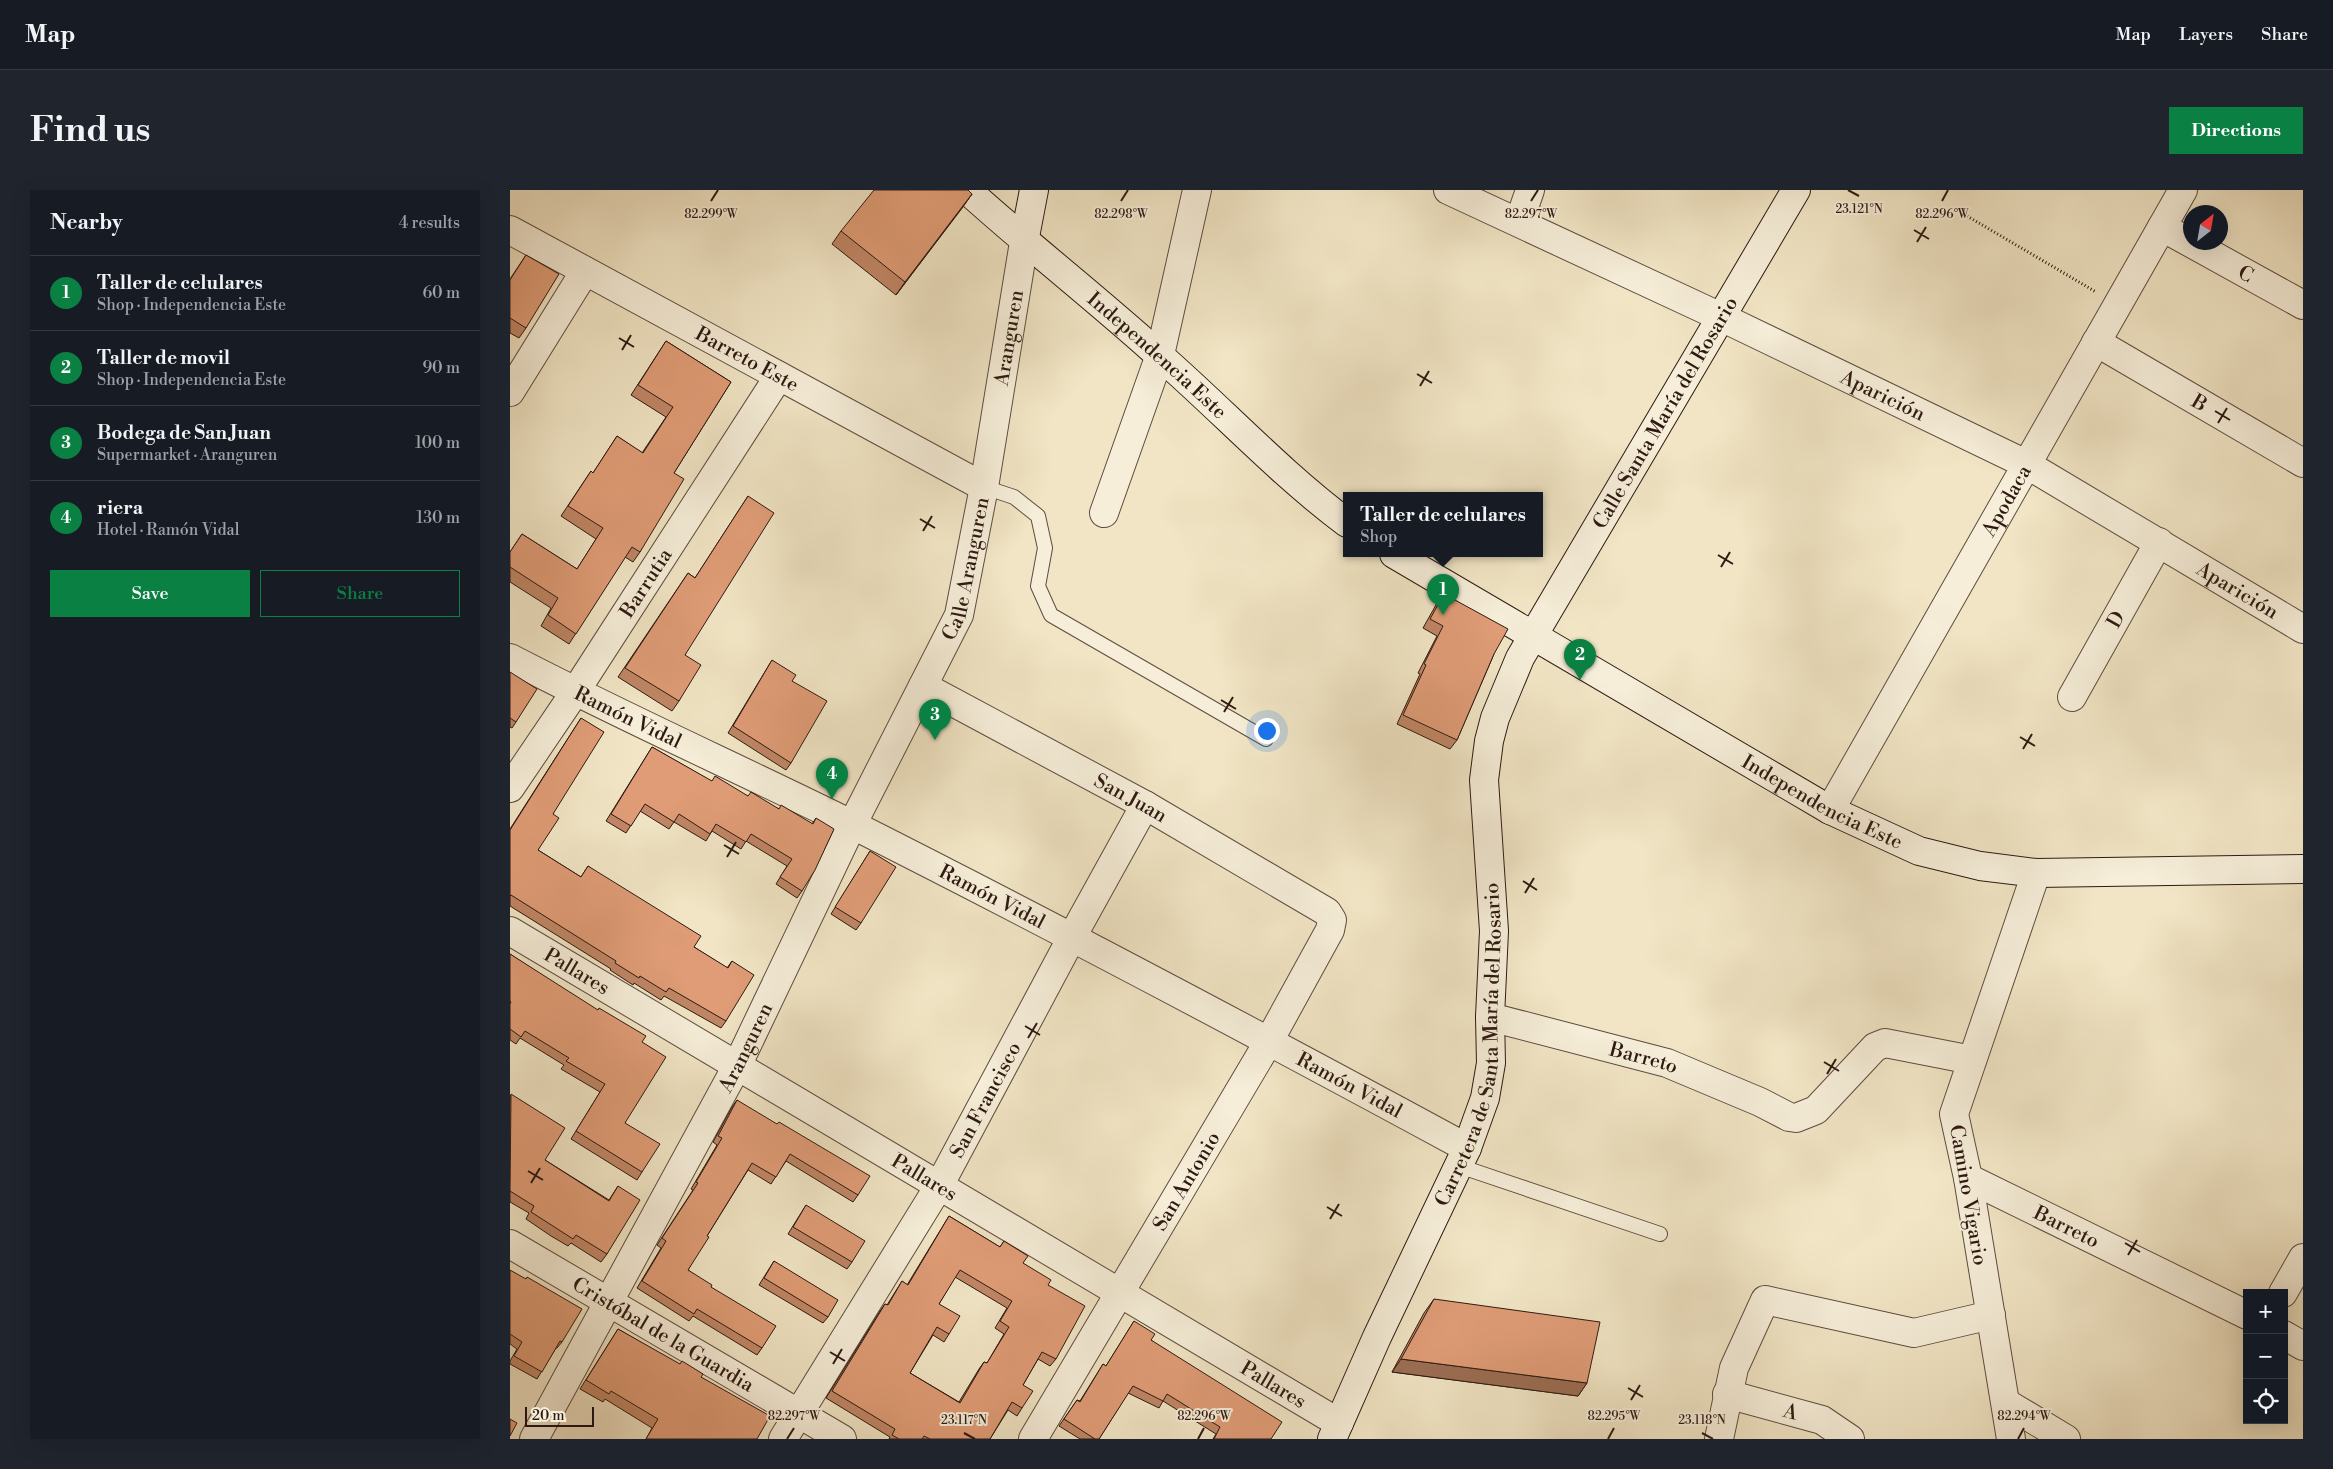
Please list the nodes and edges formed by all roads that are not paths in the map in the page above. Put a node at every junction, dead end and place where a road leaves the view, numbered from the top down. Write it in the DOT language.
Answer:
graph roads {
  1 [pos="967,190"];
  2 [pos="1034,190"];
  3 [pos="1197,190"];
  4 [pos="1448,190"];
  5 [pos="1530,190"];
  6 [pos="1796,190"];
  7 [pos="2183,190"];
  8 [pos="1519,222"];
  9 [pos="2162,227"];
  10 [pos="510,230"];
  11 [pos="1024,242"];
  12 [pos="585,271"];
  13 [pos="2303,306"];
  14 [pos="1721,317"];
  15 [pos="2096,342"];
  16 [pos="1160,355"];
  17 [pos="779,376"];
  18 [pos="510,392"];
  19 [pos="2303,463"];
  20 [pos="2026,464"];
  21 [pos="984,487"];
  22 [pos="1104,513"];
  23 [pos="1343,520"];
  24 [pos="2159,542"];
  25 [pos="1399,557"];
  26 [pos="2303,629"];
  27 [pos="1533,635"];
  28 [pos="942,649"];
  29 [pos="510,658"];
  30 [pos="923,686"];
  31 [pos="575,692"];
  32 [pos="2072,697"];
  33 [pos="1266,739"];
  34 [pos="510,788"];
  35 [pos="1146,805"];
  36 [pos="1830,810"];
  37 [pos="852,825"];
  38 [pos="2303,869"];
  39 [pos="2036,873"];
  40 [pos="1332,920"];
  41 [pos="510,931"];
  42 [pos="1072,937"];
  43 [pos="1490,1017"];
  44 [pos="1269,1041"];
  45 [pos="1972,1060"];
  46 [pos="737,1066"];
  47 [pos="1463,1157"];
  48 [pos="1968,1178"];
  49 [pos="939,1186"];
  50 [pos="1660,1234"];
  51 [pos="510,1244"];
  52 [pos="2303,1258"];
  53 [pos="2285,1289"];
  54 [pos="1119,1293"];
  55 [pos="608,1301"];
  56 [pos="2243,1313"];
  57 [pos="1991,1315"];
  58 [pos="2288,1338"];
  59 [pos="2303,1346"];
  60 [pos="1727,1394"];
  61 [pos="2006,1403"];
  62 [pos="798,1413"];
  63 [pos="1335,1431"];
  64 [pos="534,1439"];
  65 [pos="783,1439"];
  66 [pos="842,1439"];
  67 [pos="1033,1439"];
  68 [pos="1719,1439"];
  69 [pos="1850,1439"];
  70 [pos="2011,1439"];
  71 [pos="2066,1439"];
  1 -- 11 [label="street, Independencia Este"];
  2 -- 11 [label="street, Aranguren"];
  3 -- 16 [label="street"];
  4 -- 8 [label="street, Aparición"];
  5 -- 8 [label="street"];
  6 -- 14 [label="street, Calle Santa María del Rosario"];
  7 -- 9 [label="street, Apodaca"];
  8 -- 14 [label="street, Aparición"];
  9 -- 13 [label="street, C"];
  9 -- 15 [label="street, Apodaca"];
  10 -- 12 [label="street, Barreto Este"];
  11 -- 16 [label="street, Independencia Este"];
  11 -- 21 [label="street, Aranguren"];
  12 -- 17 [label="street, Barreto Este"];
  12 -- 18 [label="street"];
  14 -- 20 [label="street, Aparición"];
  14 -- 27 [label="street, Calle Santa María del Rosario"];
  15 -- 19 [label="street, B"];
  15 -- 20 [label="street, Apodaca"];
  16 -- 22 [label="street"];
  16 -- 23 [label="street, Independencia Este"];
  17 -- 21 [label="street, Barreto Este"];
  17 -- 31 [label="street, Barrutia"];
  20 -- 24 [label="street, Aparición"];
  20 -- 36 [label="street, Apodaca"];
  21 -- 28 [label="street, Calle Aranguren"];
  21 -- 33 [label="lane"];
  24 -- 26 [label="street, Aparición"];
  24 -- 32 [label="street, D"];
  25 -- 27 [label="street, Independencia Este"];
  27 -- 36 [label="street, Independencia Este"];
  27 -- 43 [label="street, Carretera de Santa María del Rosario"];
  28 -- 30 [label="street, Aranguren"];
  29 -- 31 [label="street, Ramón Vidal"];
  30 -- 35 [label="street, San Juan"];
  30 -- 37 [label="street, Aranguren"];
  31 -- 34 [label="street, Barrutia"];
  31 -- 37 [label="street, Ramón Vidal"];
  35 -- 40 [label="street, San Juan"];
  35 -- 42 [label="street, San Francisco"];
  36 -- 39 [label="street, Independencia Este"];
  37 -- 42 [label="street, Ramón Vidal"];
  37 -- 46 [label="street, Aranguren"];
  38 -- 39 [label="street, Independencia Este"];
  39 -- 45 [label="street, Camino Vigario"];
  40 -- 44 [label="street, San Antonio"];
  41 -- 46 [label="street, Pallares"];
  42 -- 44 [label="street, Ramón Vidal"];
  42 -- 49 [label="street, San Francisco"];
  43 -- 45 [label="street, Barreto"];
  43 -- 47 [label="street, Carretera de Santa María del Rosario"];
  44 -- 47 [label="street, Ramón Vidal"];
  44 -- 54 [label="street, San Antonio"];
  45 -- 48 [label="street, Camino Vigario"];
  46 -- 49 [label="street, Pallares"];
  46 -- 55 [label="street, Aranguren"];
  47 -- 50 [label="lane"];
  47 -- 63 [label="street, Carretera de Santa María del Rosario"];
  48 -- 56 [label="street, Barreto"];
  48 -- 57 [label="street, Camino Vigario"];
  49 -- 54 [label="street, Pallares"];
  49 -- 62 [label="street, San Francisco"];
  51 -- 55 [label="street, Cristóbal de la Guardia"];
  52 -- 53 [label="street"];
  54 -- 63 [label="street, Pallares"];
  54 -- 67 [label="street, San Antonio"];
  55 -- 62 [label="street, Cristóbal de la Guardia"];
  55 -- 64 [label="street, Aranguren"];
  57 -- 60 [label="street"];
  57 -- 61 [label="street, Camino Vigario"];
  58 -- 59 [label="street"];
  60 -- 68 [label="street"];
  60 -- 69 [label="street, A"];
  61 -- 70 [label="street, Camino Vigario"];
  61 -- 71 [label="street"];
  62 -- 65 [label="street, San Francisco"];
  62 -- 66 [label="street, Cristóbal de la Guardia"];
}
